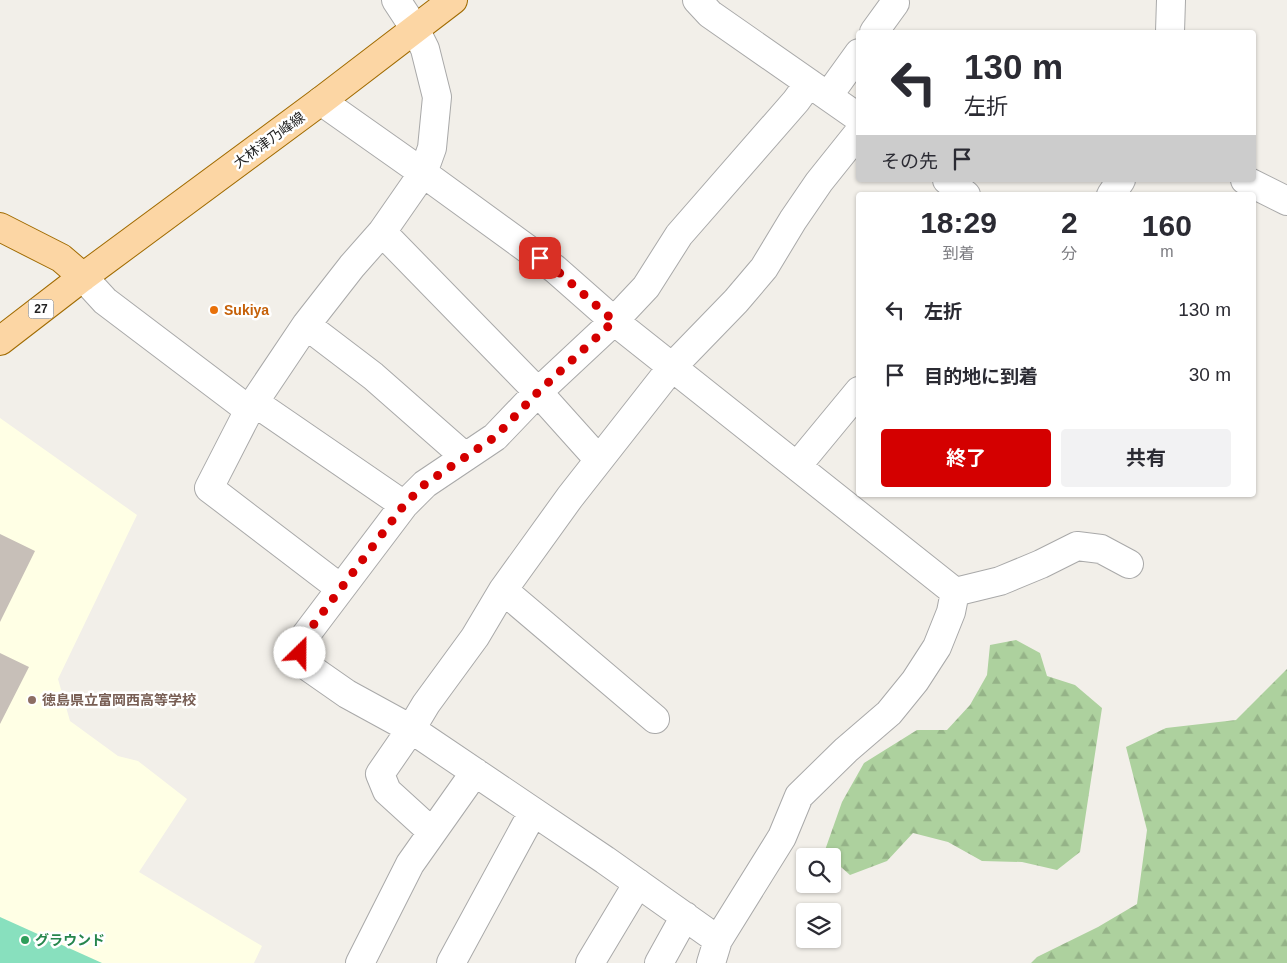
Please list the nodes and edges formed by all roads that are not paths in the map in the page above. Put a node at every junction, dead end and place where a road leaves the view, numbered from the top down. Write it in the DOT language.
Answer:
graph roads {
  1 [pos="396,0"];
  2 [pos="453,0"];
  3 [pos="697,0"];
  4 [pos="1171,0"];
  5 [pos="895,3"];
  6 [pos="415,29"];
  7 [pos="875,30"];
  8 [pos="1170,30"];
  9 [pos="856,56"];
  10 [pos="818,90"];
  11 [pos="321,101"];
  12 [pos="856,116"];
  13 [pos="856,136"];
  14 [pos="423,172"];
  15 [pos="950,182"];
  16 [pos="1249,182"];
  17 [pos="962,192"];
  18 [pos="1287,201"];
  19 [pos="0,227"];
  20 [pos="382,232"];
  21 [pos="83,277"];
  22 [pos="614,321"];
  23 [pos="306,325"];
  24 [pos="0,341"];
  25 [pos="672,367"];
  26 [pos="538,392"];
  27 [pos="856,395"];
  28 [pos="252,406"];
  29 [pos="464,456"];
  30 [pos="599,460"];
  31 [pos="797,466"];
  32 [pos="404,505"];
  33 [pos="1129,564"];
  34 [pos="340,588"];
  35 [pos="503,590"];
  36 [pos="955,592"];
  37 [pos="655,719"];
  38 [pos="411,729"];
  39 [pos="474,772"];
  40 [pos="533,812"];
  41 [pos="432,832"];
  42 [pos="638,883"];
  43 [pos="685,916"];
  44 [pos="714,951"];
  45 [pos="360,963"];
  46 [pos="451,963"];
  47 [pos="590,963"];
  48 [pos="659,963"];
  1 -- 6 [label="street"];
  2 -- 6 [label="main road, 大林津乃峰線"];
  3 -- 10 [label="street"];
  4 -- 8 [label="street"];
  5 -- 7 [label="street"];
  6 -- 11 [label="main road, 大林津乃峰線"];
  6 -- 14 [label="street"];
  9 -- 10 [label="street"];
  10 -- 12 [label="street"];
  10 -- 22 [label="street"];
  11 -- 14 [label="street"];
  11 -- 21 [label="main road, 大林津乃峰線"];
  13 -- 25 [label="street"];
  14 -- 20 [label="street"];
  14 -- 22 [label="street"];
  15 -- 17 [label="street"];
  16 -- 18 [label="street"];
  19 -- 21 [label="main road"];
  20 -- 23 [label="street"];
  20 -- 26 [label="street"];
  21 -- 24 [label="main road, 27"];
  21 -- 28 [label="street"];
  22 -- 25 [label="street"];
  22 -- 26 [label="street"];
  23 -- 28 [label="street"];
  23 -- 29 [label="street"];
  25 -- 30 [label="street"];
  25 -- 31 [label="street"];
  26 -- 29 [label="street"];
  26 -- 30 [label="street"];
  27 -- 31 [label="street"];
  28 -- 32 [label="street"];
  28 -- 34 [label="street"];
  29 -- 32 [label="street"];
  30 -- 35 [label="street"];
  31 -- 36 [label="street"];
  32 -- 34 [label="street"];
  33 -- 36 [label="street"];
  34 -- 38 [label="street"];
  35 -- 37 [label="street"];
  35 -- 38 [label="street"];
  36 -- 44 [label="street"];
  38 -- 39 [label="street"];
  38 -- 41 [label="street"];
  39 -- 40 [label="street"];
  39 -- 41 [label="street"];
  40 -- 42 [label="street"];
  40 -- 46 [label="street"];
  41 -- 45 [label="street"];
  42 -- 43 [label="street"];
  42 -- 47 [label="street"];
  43 -- 44 [label="street"];
  43 -- 48 [label="street"];
}
